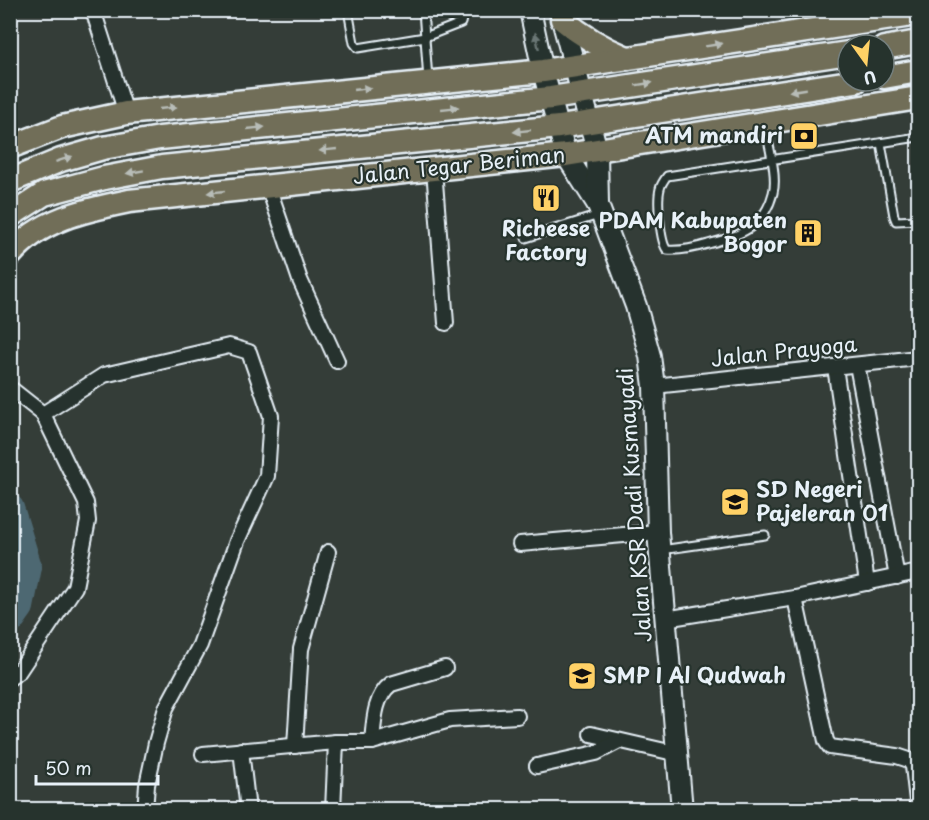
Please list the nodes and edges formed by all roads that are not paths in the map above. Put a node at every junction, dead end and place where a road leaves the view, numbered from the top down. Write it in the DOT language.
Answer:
graph roads {
  1 [pos="93,10"];
  2 [pos="348,10"];
  3 [pos="423,10"];
  4 [pos="464,10"];
  5 [pos="530,10"];
  6 [pos="918,14"];
  7 [pos="561,15"];
  8 [pos="425,37"];
  9 [pos="918,42"];
  10 [pos="896,46"];
  11 [pos="836,55"];
  12 [pos="628,58"];
  13 [pos="574,67"];
  14 [pos="543,71"];
  15 [pos="918,71"];
  16 [pos="896,75"];
  17 [pos="428,83"];
  18 [pos="836,84"];
  19 [pos="581,93"];
  20 [pos="550,98"];
  21 [pos="918,98"];
  22 [pos="126,113"];
  23 [pos="589,123"];
  24 [pos="765,124"];
  25 [pos="559,127"];
  26 [pos="918,137"];
  27 [pos="881,143"];
  28 [pos="10,147"];
  29 [pos="597,150"];
  30 [pos="566,155"];
  31 [pos="772,161"];
  32 [pos="434,169"];
  33 [pos="10,182"];
  34 [pos="268,186"];
  35 [pos="600,210"];
  36 [pos="10,216"];
  37 [pos="918,220"];
  38 [pos="526,238"];
  39 [pos="10,255"];
  40 [pos="446,323"];
  41 [pos="918,358"];
  42 [pos="337,361"];
  43 [pos="857,365"];
  44 [pos="835,367"];
  45 [pos="654,386"];
  46 [pos="10,388"];
  47 [pos="43,414"];
  48 [pos="765,535"];
  49 [pos="659,541"];
  50 [pos="520,544"];
  51 [pos="328,552"];
  52 [pos="918,572"];
  53 [pos="897,577"];
  54 [pos="867,583"];
  55 [pos="795,598"];
  56 [pos="665,619"];
  57 [pos="445,668"];
  58 [pos="10,678"];
  59 [pos="517,716"];
  60 [pos="591,734"];
  61 [pos="619,741"];
  62 [pos="336,742"];
  63 [pos="372,742"];
  64 [pos="295,746"];
  65 [pos="241,750"];
  66 [pos="203,754"];
  67 [pos="678,754"];
  68 [pos="537,766"];
  69 [pos="145,810"];
  70 [pos="248,810"];
  71 [pos="333,810"];
  72 [pos="682,810"];
  73 [pos="918,810"];
  1 -- 22 [label="street"];
  2 -- 8 [label="lane"];
  3 -- 8 [label="lane"];
  4 -- 8 [label="lane"];
  14 -- 5 [label="main road, Jalan KSR Dadi Kusmayadi, one-way"];
  12 -- 6 [label="main road, one-way"];
  7 -- 12 [label="main road"];
  7 -- 13 [label="main road, Jalan KSR Dadi Kusmayadi"];
  8 -- 17 [label="lane"];
  9 -- 10 [label="main road"];
  19 -- 11 [label="main road, one-way"];
  12 -- 13 [label="main road"];
  13 -- 14 [label="main road"];
  13 -- 19 [label="main road, Jalan KSR Dadi Kusmayadi"];
  14 -- 17 [label="main road"];
  14 -- 20 [label="main road, Jalan KSR Dadi Kusmayadi"];
  15 -- 16 [label="main road"];
  22 -- 17 [label="main road, one-way"];
  18 -- 23 [label="main road, Jalan Tegar Beriman, one-way"];
  19 -- 20 [label="main road"];
  19 -- 23 [label="main road, Jalan KSR Dadi Kusmayadi"];
  20 -- 25 [label="main road, Jalan KSR Dadi Kusmayadi"];
  33 -- 20 [label="main road, one-way"];
  21 -- 24 [label="main road, Jalan Tegar Beriman"];
  22 -- 28 [label="main road"];
  23 -- 25 [label="main road, Jalan Tegar Beriman"];
  23 -- 29 [label="main road, Jalan KSR Dadi Kusmayadi"];
  24 -- 29 [label="main road, Jalan Tegar Beriman"];
  24 -- 31 [label="lane"];
  25 -- 30 [label="main road, Jalan KSR Dadi Kusmayadi"];
  25 -- 36 [label="main road, Jalan Tegar Beriman, one-way"];
  26 -- 27 [label="lane"];
  27 -- 31 [label="lane"];
  27 -- 37 [label="lane"];
  29 -- 30 [label="main road, Jalan Tegar Beriman"];
  29 -- 35 [label="main road, Jalan KSR Dadi Kusmayadi"];
  30 -- 32 [label="main road, Jalan Tegar Beriman"];
  30 -- 35 [label="main road, Jalan KSR Dadi Kusmayadi"];
  31 -- 31 [label="lane"];
  32 -- 34 [label="main road, Jalan Tegar Beriman"];
  32 -- 40 [label="street"];
  34 -- 39 [label="main road, Jalan Tegar Beriman, one-way"];
  34 -- 42 [label="street"];
  35 -- 38 [label="lane"];
  35 -- 45 [label="main road, Jalan KSR Dadi Kusmayadi"];
  41 -- 43 [label="street, Jalan Prayoga"];
  43 -- 44 [label="street, Jalan Prayoga"];
  43 -- 53 [label="street"];
  44 -- 45 [label="street, Jalan Prayoga"];
  44 -- 54 [label="street"];
  45 -- 49 [label="main road, Jalan KSR Dadi Kusmayadi"];
  46 -- 47 [label="street"];
  47 -- 58 [label="street"];
  47 -- 69 [label="street"];
  48 -- 49 [label="lane"];
  49 -- 50 [label="street"];
  49 -- 56 [label="main road, Jalan KSR Dadi Kusmayadi"];
  51 -- 64 [label="street"];
  52 -- 53 [label="street"];
  53 -- 54 [label="street"];
  54 -- 55 [label="street"];
  55 -- 56 [label="street"];
  55 -- 73 [label="street"];
  56 -- 67 [label="main road, Jalan KSR Dadi Kusmayadi"];
  57 -- 63 [label="street"];
  59 -- 63 [label="street"];
  60 -- 61 [label="street"];
  61 -- 67 [label="street"];
  61 -- 68 [label="street"];
  62 -- 63 [label="street"];
  62 -- 64 [label="street"];
  62 -- 71 [label="street"];
  64 -- 65 [label="street"];
  65 -- 66 [label="street"];
  65 -- 70 [label="street"];
  67 -- 72 [label="main road, Jalan KSR Dadi Kusmayadi"];
}
